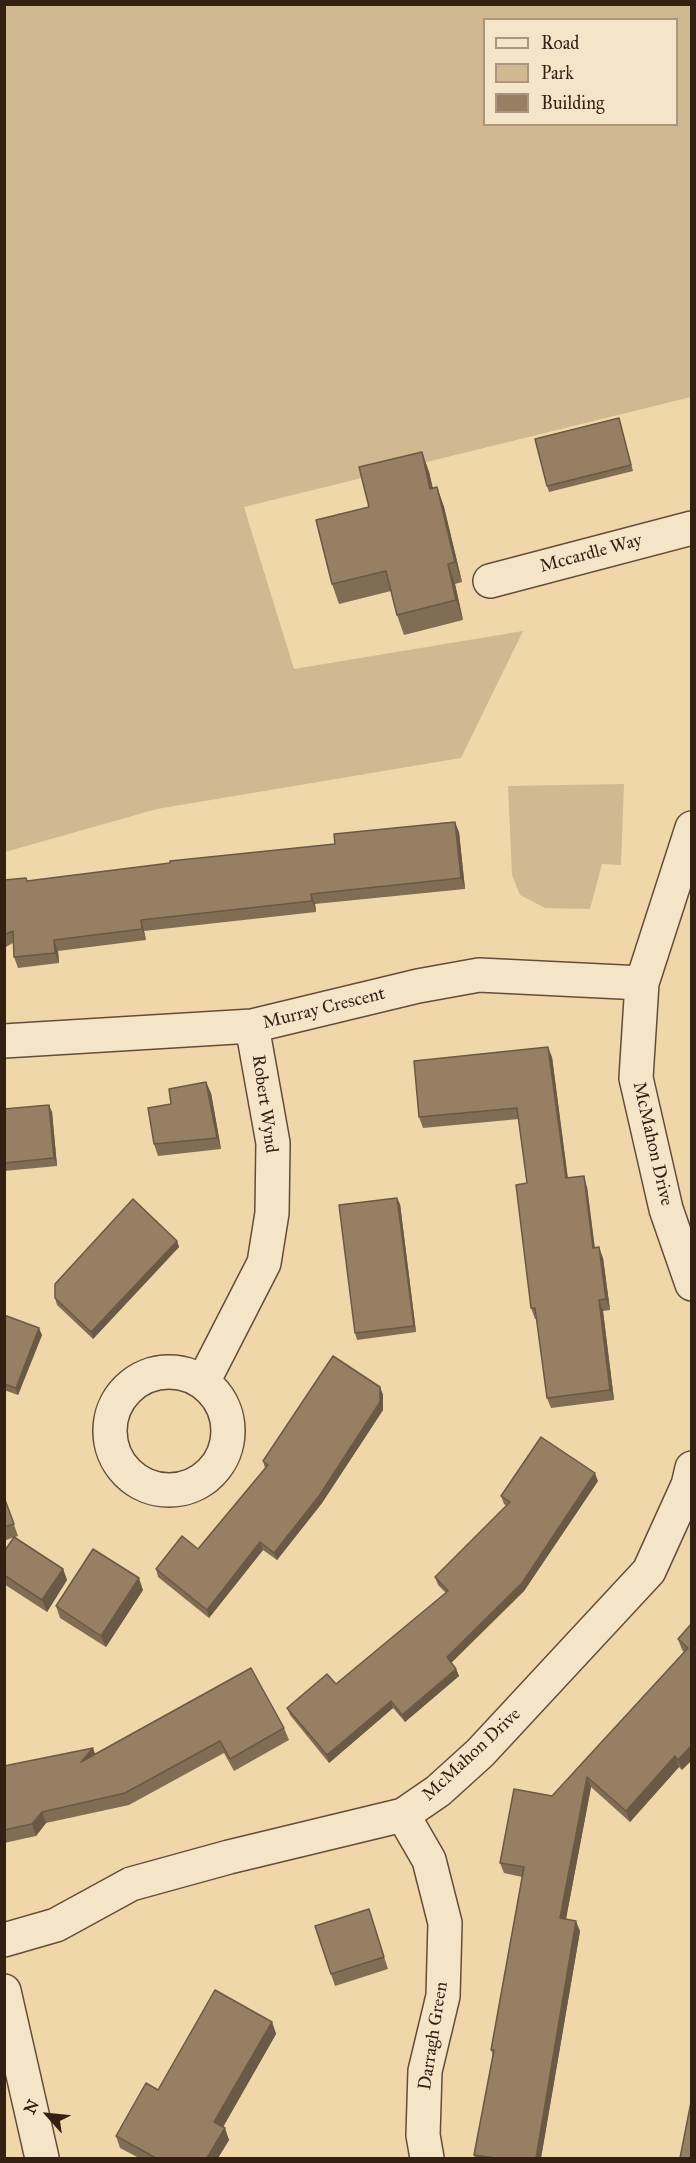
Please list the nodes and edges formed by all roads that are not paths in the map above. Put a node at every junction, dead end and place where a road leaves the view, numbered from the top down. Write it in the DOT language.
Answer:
graph roads {
  1 [pos="692,528"];
  2 [pos="490,581"];
  3 [pos="692,828"];
  4 [pos="642,983"];
  5 [pos="252,1026"];
  6 [pos="4,1041"];
  7 [pos="692,1284"];
  8 [pos="203,1382"];
  9 [pos="692,1468"];
  10 [pos="403,1815"];
  11 [pos="4,1940"];
  12 [pos="4,1991"];
  13 [pos="42,2158"];
  14 [pos="427,2158"];
  1 -- 2 [label="street, Mccardle Way"];
  3 -- 4 [label="street, McMahon Drive"];
  4 -- 5 [label="street, Murray Crescent"];
  4 -- 7 [label="street, McMahon Drive"];
  5 -- 6 [label="street, Murray Crescent"];
  5 -- 8 [label="street, Robert Wynd"];
  9 -- 10 [label="street, McMahon Drive"];
  10 -- 11 [label="street, McMahon Drive"];
  10 -- 14 [label="street, Darragh Green"];
  12 -- 13 [label="street"];
}
